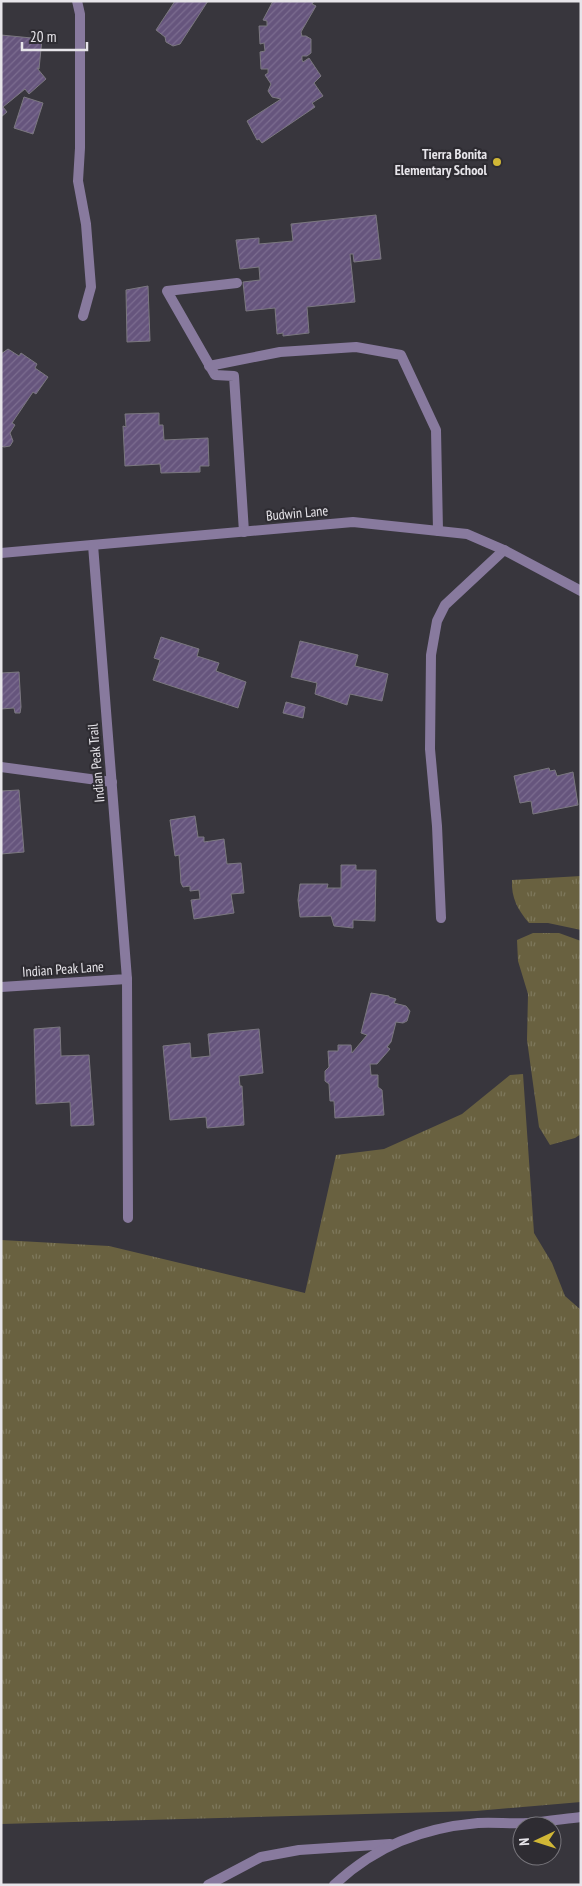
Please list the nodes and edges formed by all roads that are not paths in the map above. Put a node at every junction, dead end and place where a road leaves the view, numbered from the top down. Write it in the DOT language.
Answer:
graph roads {
  1 [pos="77,1"];
  2 [pos="237,283"];
  3 [pos="83,316"];
  4 [pos="209,366"];
  5 [pos="438,531"];
  6 [pos="244,532"];
  7 [pos="93,545"];
  8 [pos="504,550"];
  9 [pos="1,553"];
  10 [pos="581,591"];
  11 [pos="1,767"];
  12 [pos="112,782"];
  13 [pos="441,918"];
  14 [pos="127,979"];
  15 [pos="1,987"];
  16 [pos="128,1218"];
  17 [pos="581,1817"];
  18 [pos="390,1844"];
  19 [pos="208,1885"];
  20 [pos="334,1885"];
  1 -- 3 [label="street"];
  2 -- 4 [label="street"];
  4 -- 5 [label="street"];
  4 -- 6 [label="street"];
  5 -- 6 [label="street, Budwin Lane"];
  5 -- 8 [label="street, Budwin Lane"];
  6 -- 7 [label="street, Budwin Lane"];
  7 -- 9 [label="street, Budwin Lane"];
  7 -- 12 [label="street, Indian Peak Trail"];
  8 -- 10 [label="street, Budwin Lane"];
  8 -- 13 [label="street"];
  11 -- 12 [label="street"];
  12 -- 14 [label="street, Indian Peak Trail"];
  14 -- 15 [label="street, Indian Peak Lane"];
  14 -- 16 [label="street, Indian Peak Trail"];
  17 -- 18 [label="street"];
  18 -- 19 [label="street"];
  18 -- 20 [label="street"];
}
